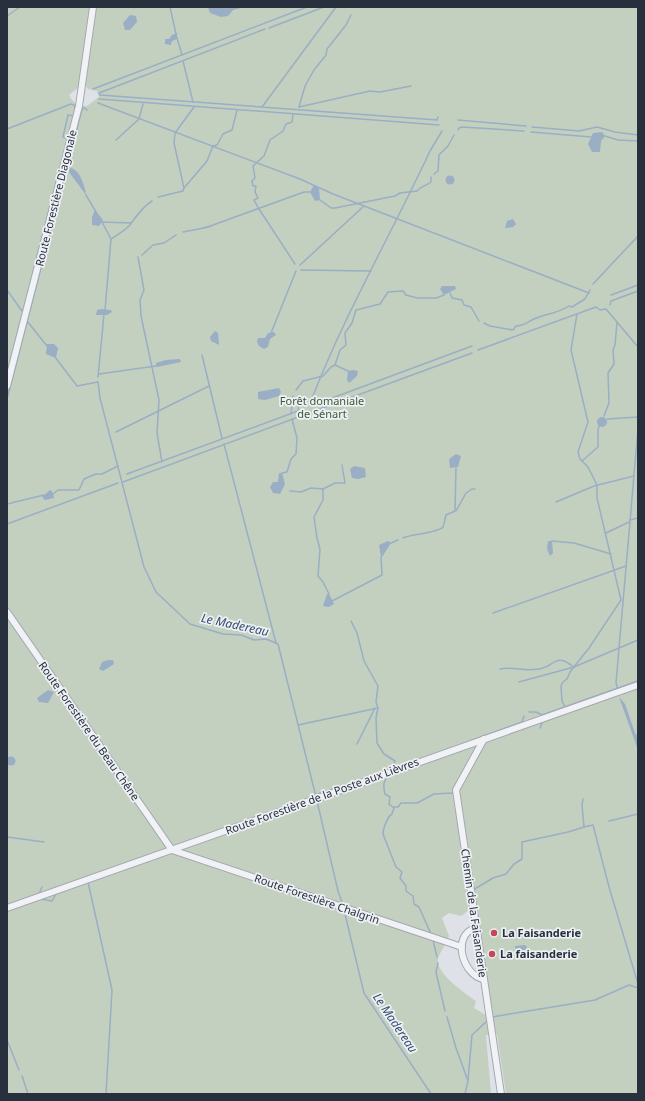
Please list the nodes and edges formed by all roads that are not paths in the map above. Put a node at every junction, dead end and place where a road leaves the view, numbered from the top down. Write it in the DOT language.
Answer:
graph roads {
  1 [pos="93,7"];
  2 [pos="7,386"];
  3 [pos="7,612"];
  4 [pos="638,684"];
  5 [pos="484,739"];
  6 [pos="172,850"];
  7 [pos="7,908"];
  8 [pos="476,928"];
  9 [pos="462,947"];
  10 [pos="483,980"];
  11 [pos="501,1094"];
  1 -- 2 [label="street, Route Forestière Diagonale"];
  3 -- 6 [label="street, Route Forestière du Beau Chêne"];
  4 -- 5 [label="street, Route Forestière de la Poste aux Lièvres"];
  5 -- 6 [label="street, Route Forestière de la Poste aux Lièvres"];
  5 -- 8 [label="street, Chemin de la Faisanderie"];
  6 -- 7 [label="street, Route Forestière de la Poste aux Lièvres"];
  6 -- 9 [label="street, Route Forestière Chalgrin"];
  8 -- 9 [label="street"];
  8 -- 10 [label="street, Chemin de la Faisanderie"];
  9 -- 10 [label="street"];
  10 -- 11 [label="street, Chemin de la Faisanderie"];
}
